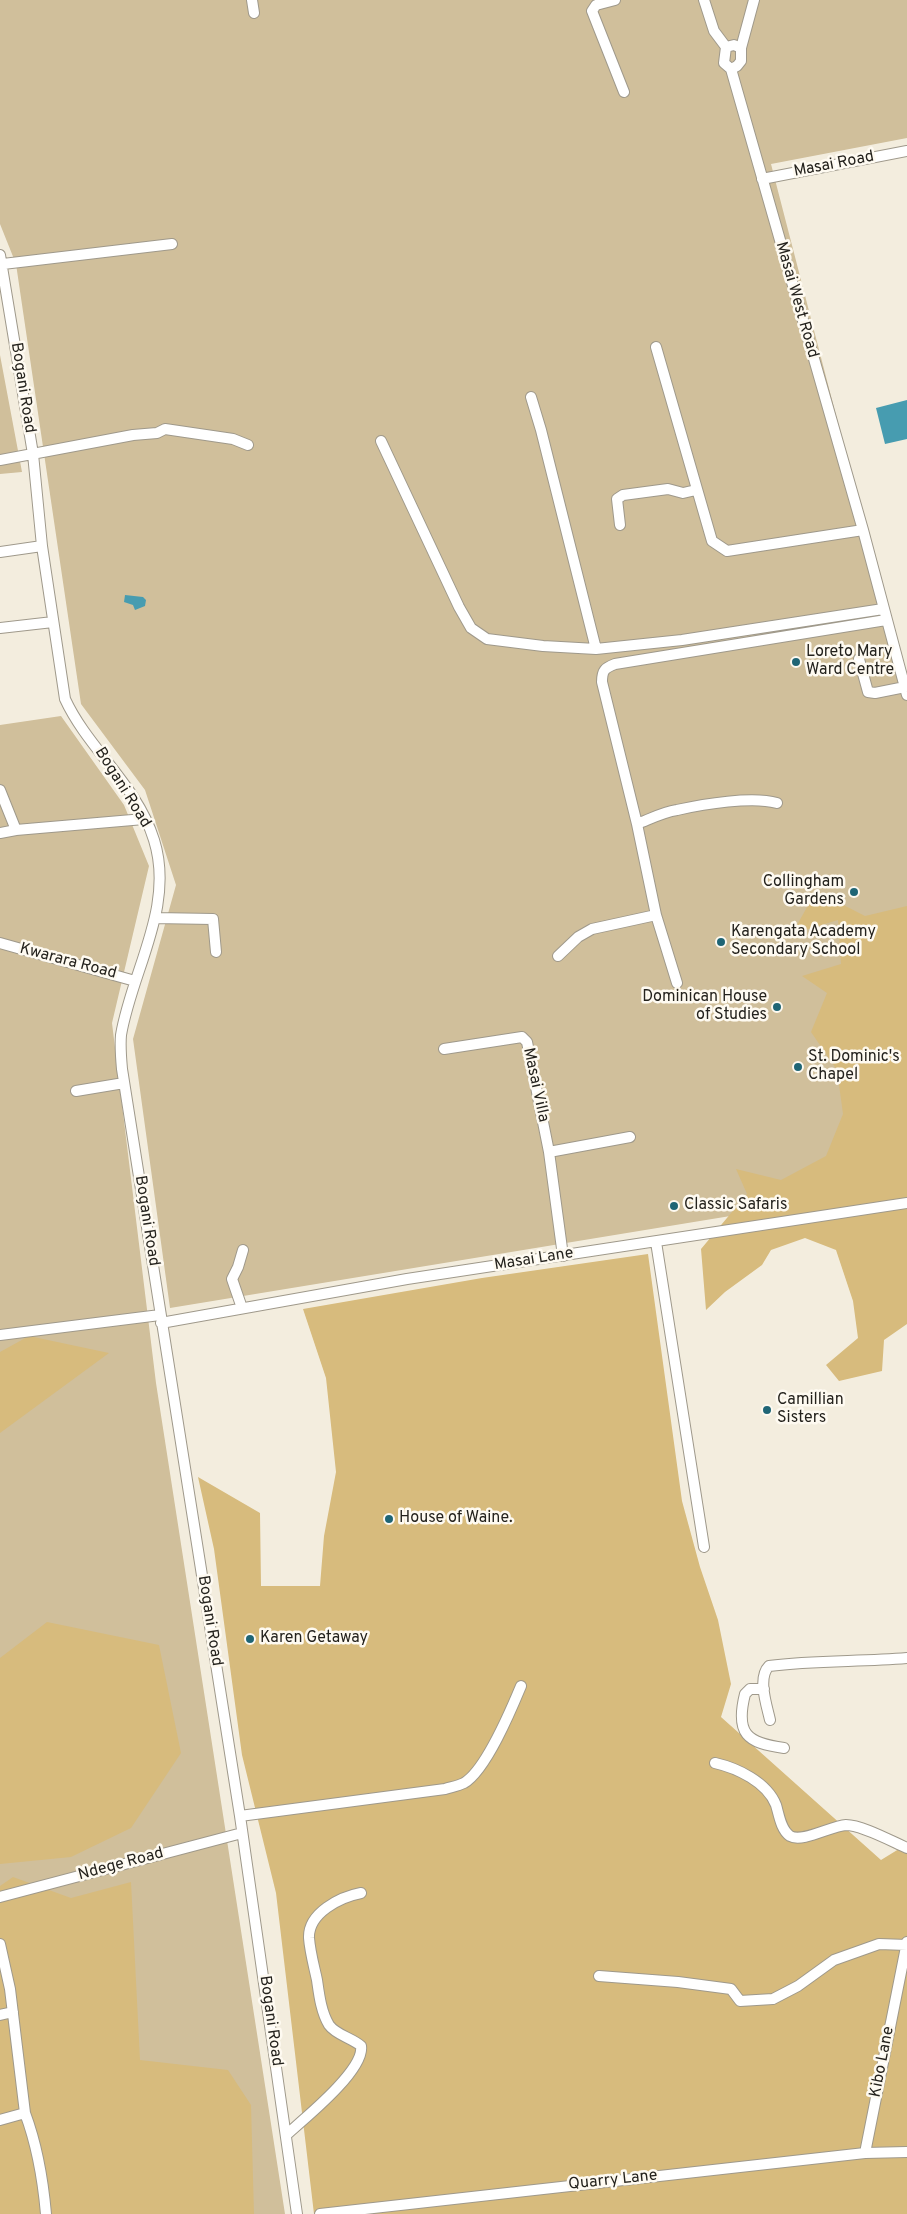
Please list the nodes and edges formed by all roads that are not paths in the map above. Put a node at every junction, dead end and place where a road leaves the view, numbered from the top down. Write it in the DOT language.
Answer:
graph roads {
  1 [pos="252,0"];
  2 [pos="615,0"];
  3 [pos="704,0"];
  4 [pos="754,0"];
  5 [pos="254,12"];
  6 [pos="726,47"];
  7 [pos="741,48"];
  8 [pos="731,69"];
  9 [pos="624,92"];
  10 [pos="907,151"];
  11 [pos="762,179"];
  12 [pos="172,244"];
  13 [pos="1,260"];
  14 [pos="656,347"];
  15 [pos="530,397"];
  16 [pos="381,440"];
  17 [pos="248,445"];
  18 [pos="33,454"];
  19 [pos="0,460"];
  20 [pos="696,490"];
  21 [pos="620,525"];
  22 [pos="863,530"];
  23 [pos="42,546"];
  24 [pos="0,552"];
  25 [pos="883,609"];
  26 [pos="886,620"];
  27 [pos="52,622"];
  28 [pos="0,628"];
  29 [pos="596,649"];
  30 [pos="859,659"];
  31 [pos="906,691"];
  32 [pos="0,790"];
  33 [pos="777,803"];
  34 [pos="144,819"];
  35 [pos="637,824"];
  36 [pos="16,830"];
  37 [pos="0,833"];
  38 [pos="656,915"];
  39 [pos="156,918"];
  40 [pos="0,943"];
  41 [pos="216,952"];
  42 [pos="558,956"];
  43 [pos="135,980"];
  44 [pos="676,983"];
  45 [pos="444,1049"];
  46 [pos="124,1083"];
  47 [pos="76,1092"];
  48 [pos="630,1137"];
  49 [pos="549,1152"];
  50 [pos="907,1204"];
  51 [pos="656,1242"];
  52 [pos="243,1250"];
  53 [pos="562,1256"];
  54 [pos="242,1308"];
  55 [pos="161,1319"];
  56 [pos="0,1335"];
  57 [pos="704,1547"];
  58 [pos="907,1658"];
  59 [pos="522,1686"];
  60 [pos="764,1689"];
  61 [pos="770,1720"];
  62 [pos="784,1748"];
  63 [pos="715,1763"];
  64 [pos="240,1816"];
  65 [pos="242,1833"];
  66 [pos="907,1848"];
  67 [pos="361,1893"];
  68 [pos="0,1897"];
  69 [pos="0,1944"];
  70 [pos="907,1944"];
  71 [pos="599,1976"];
  72 [pos="13,2012"];
  73 [pos="0,2015"];
  74 [pos="24,2113"];
  75 [pos="0,2120"];
  76 [pos="286,2135"];
  77 [pos="907,2152"];
  78 [pos="865,2153"];
  79 [pos="46,2214"];
  80 [pos="297,2214"];
  81 [pos="320,2214"];
  1 -- 5 [label="street"];
  2 -- 9 [label="street"];
  3 -- 6 [label="street"];
  4 -- 7 [label="street"];
  6 -- 7 [label="street"];
  6 -- 8 [label="street"];
  7 -- 8 [label="street"];
  8 -- 11 [label="street, Masai West Road"];
  10 -- 11 [label="street, Masai Road"];
  11 -- 22 [label="street, Masai West Road"];
  12 -- 13 [label="street"];
  13 -- 18 [label="street, Bogani Road"];
  14 -- 20 [label="street"];
  15 -- 29 [label="street"];
  16 -- 29 [label="street"];
  17 -- 18 [label="street"];
  18 -- 19 [label="street"];
  18 -- 23 [label="street, Bogani Road"];
  20 -- 21 [label="street"];
  20 -- 22 [label="street"];
  22 -- 25 [label="street, Masai West Road"];
  23 -- 24 [label="street"];
  23 -- 27 [label="street, Bogani Road"];
  25 -- 26 [label="street, Masai West Road"];
  25 -- 29 [label="street"];
  26 -- 31 [label="street, Masai West Road"];
  26 -- 35 [label="street"];
  27 -- 28 [label="street"];
  27 -- 34 [label="street, Bogani Road"];
  30 -- 31 [label="street"];
  32 -- 36 [label="street"];
  33 -- 35 [label="street"];
  34 -- 36 [label="street"];
  34 -- 39 [label="street, Bogani Road"];
  35 -- 38 [label="street"];
  36 -- 37 [label="street"];
  38 -- 42 [label="street"];
  38 -- 44 [label="street"];
  39 -- 41 [label="street"];
  39 -- 43 [label="street, Bogani Road"];
  40 -- 43 [label="street, Kwarara Road"];
  43 -- 46 [label="street, Bogani Road"];
  45 -- 49 [label="street, Masai Villa"];
  46 -- 47 [label="street"];
  46 -- 55 [label="street, Bogani Road"];
  48 -- 49 [label="street"];
  49 -- 53 [label="street, Masai Villa"];
  50 -- 51 [label="street, Masai Lane"];
  51 -- 53 [label="street, Masai Lane"];
  51 -- 57 [label="street"];
  52 -- 54 [label="street"];
  53 -- 54 [label="street, Masai Lane"];
  54 -- 55 [label="street, Masai Lane"];
  55 -- 56 [label="street, Masai Lane"];
  55 -- 64 [label="street, Bogani Road"];
  58 -- 60 [label="street"];
  59 -- 64 [label="street"];
  60 -- 61 [label="street"];
  60 -- 62 [label="street"];
  63 -- 66 [label="street"];
  64 -- 65 [label="street, Bogani Road"];
  65 -- 68 [label="street, Ndege Road"];
  65 -- 76 [label="street, Bogani Road"];
  67 -- 76 [label="street"];
  69 -- 72 [label="street"];
  70 -- 71 [label="street"];
  70 -- 78 [label="street, Kibo Lane"];
  72 -- 73 [label="street"];
  72 -- 74 [label="street"];
  74 -- 75 [label="street"];
  74 -- 79 [label="street"];
  76 -- 80 [label="street, Bogani Road"];
  77 -- 78 [label="street, Quarry Lane"];
  78 -- 81 [label="street, Quarry Lane"];
}
